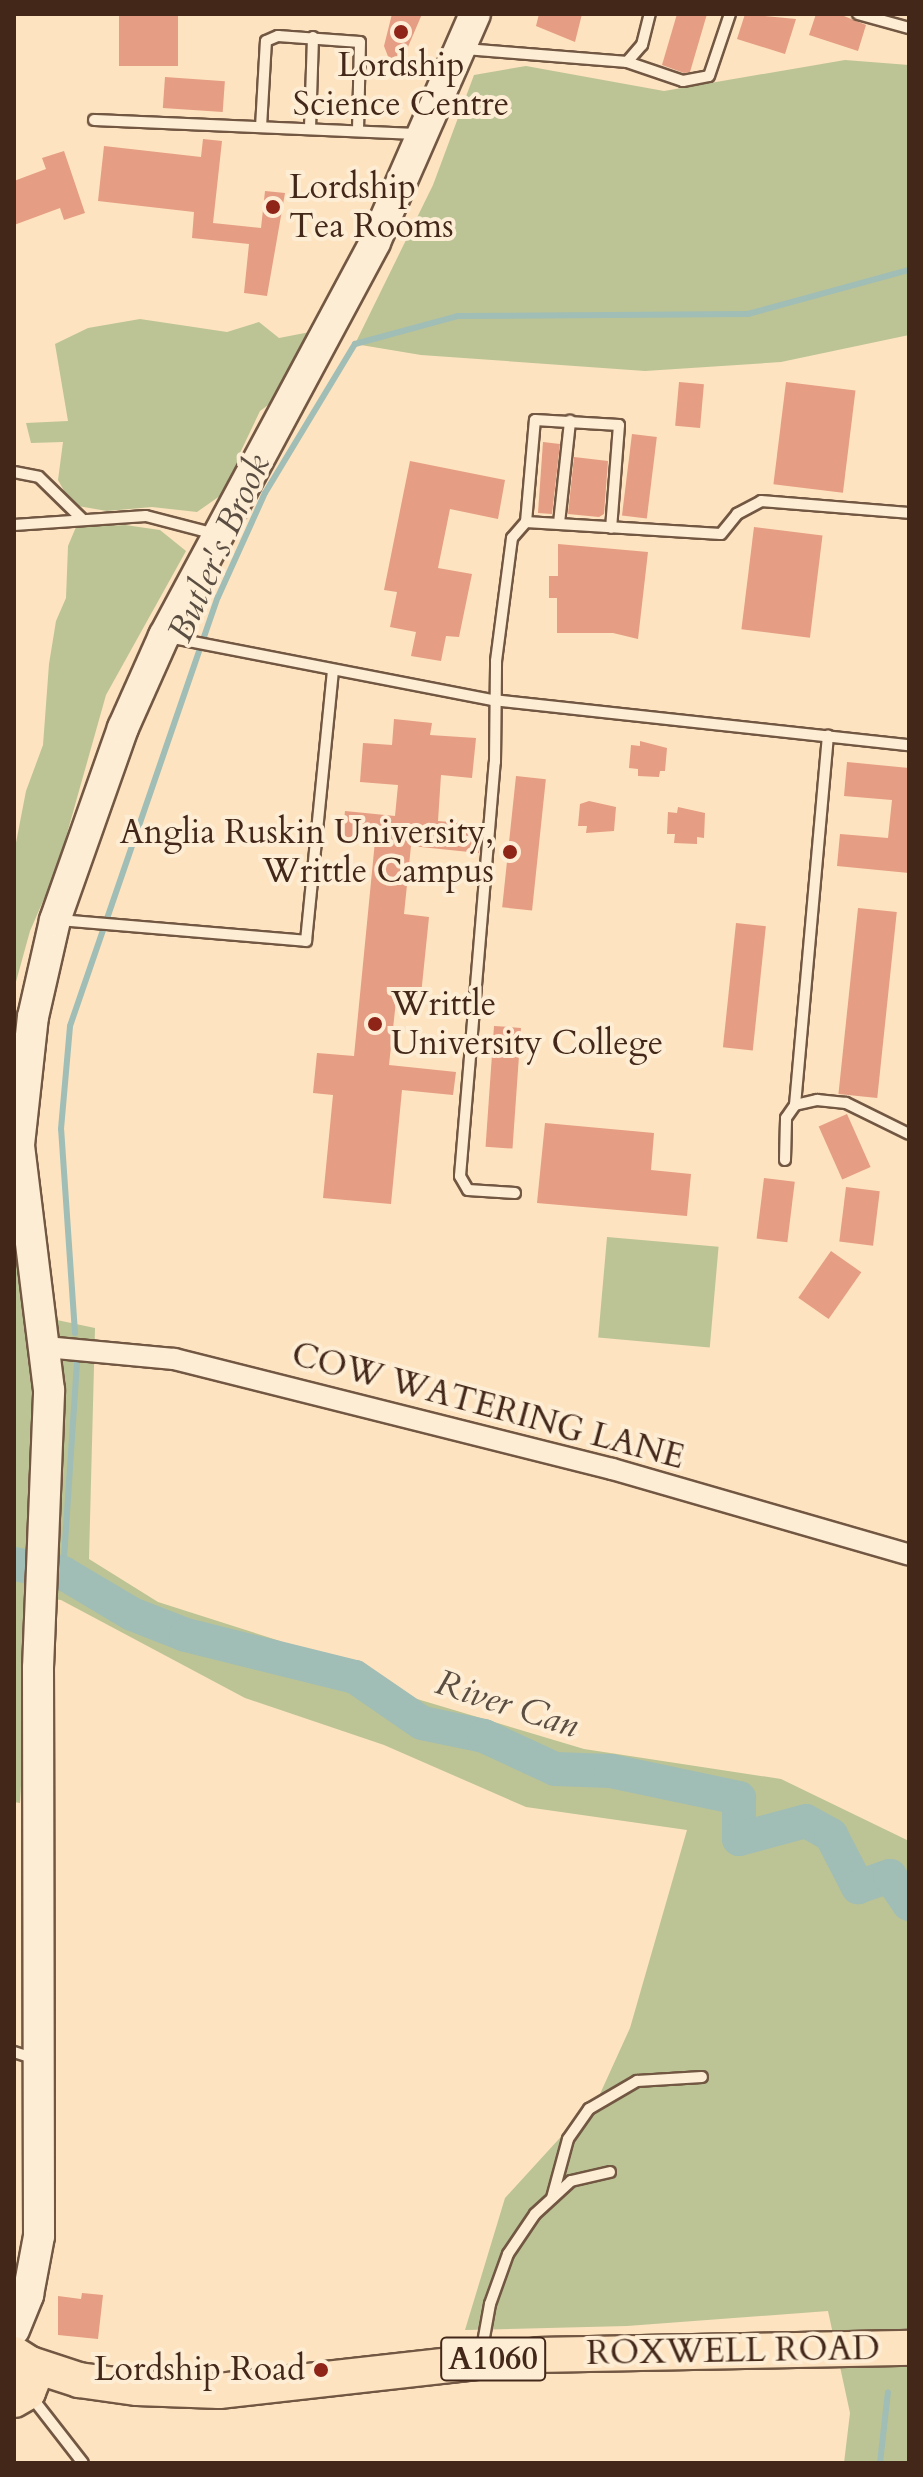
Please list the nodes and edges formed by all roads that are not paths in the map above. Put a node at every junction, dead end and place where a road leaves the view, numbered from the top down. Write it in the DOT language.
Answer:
graph roads {
  1 [pos="475,14"];
  2 [pos="650,14"];
  3 [pos="730,14"];
  4 [pos="858,14"];
  5 [pos="909,28"];
  6 [pos="313,37"];
  7 [pos="463,49"];
  8 [pos="627,62"];
  9 [pos="94,120"];
  10 [pos="261,127"];
  11 [pos="310,128"];
  12 [pos="358,130"];
  13 [pos="423,135"];
  14 [pos="570,421"];
  15 [pos="14,472"];
  16 [pos="909,513"];
  17 [pos="82,519"];
  18 [pos="526,522"];
  19 [pos="559,523"];
  20 [pos="14,525"];
  21 [pos="611,528"];
  22 [pos="219,538"];
  23 [pos="176,639"];
  24 [pos="333,672"];
  25 [pos="493,700"];
  26 [pos="828,735"];
  27 [pos="909,745"];
  28 [pos="55,920"];
  29 [pos="795,1105"];
  30 [pos="909,1134"];
  31 [pos="785,1160"];
  32 [pos="515,1193"];
  33 [pos="45,1347"];
  34 [pos="909,1555"];
  35 [pos="26,2056"];
  36 [pos="702,2077"];
  37 [pos="610,2172"];
  38 [pos="552,2200"];
  39 [pos="909,2348"];
  40 [pos="480,2360"];
  41 [pos="22,2363"];
  42 [pos="83,2463"];
  1 -- 7 [label="street"];
  2 -- 8 [label="lane"];
  3 -- 8 [label="lane"];
  4 -- 5 [label="lane"];
  6 -- 10 [label="lane"];
  6 -- 11 [label="lane"];
  6 -- 12 [label="lane"];
  7 -- 8 [label="lane"];
  7 -- 13 [label="street"];
  9 -- 10 [label="lane"];
  10 -- 11 [label="lane"];
  11 -- 12 [label="lane"];
  12 -- 13 [label="lane"];
  13 -- 22 [label="street"];
  14 -- 18 [label="lane"];
  14 -- 19 [label="lane"];
  14 -- 21 [label="lane"];
  15 -- 17 [label="lane"];
  16 -- 21 [label="lane"];
  17 -- 20 [label="lane"];
  17 -- 22 [label="lane"];
  18 -- 19 [label="lane"];
  18 -- 25 [label="lane"];
  19 -- 21 [label="lane"];
  22 -- 23 [label="street"];
  23 -- 24 [label="lane"];
  23 -- 28 [label="street"];
  24 -- 25 [label="lane"];
  24 -- 28 [label="lane"];
  25 -- 26 [label="lane"];
  25 -- 32 [label="lane"];
  26 -- 27 [label="lane"];
  26 -- 29 [label="lane"];
  28 -- 33 [label="street"];
  29 -- 30 [label="lane"];
  29 -- 31 [label="lane"];
  33 -- 34 [label="street, COW WATERING LANE"];
  33 -- 35 [label="street"];
  35 -- 41 [label="street"];
  36 -- 38 [label="lane"];
  37 -- 38 [label="lane"];
  38 -- 40 [label="lane"];
  39 -- 40 [label="main road, ROXWELL ROAD / A1060"];
  40 -- 41 [label="main road, ROXWELL ROAD / A1060"];
  41 -- 42 [label="lane"];
}
